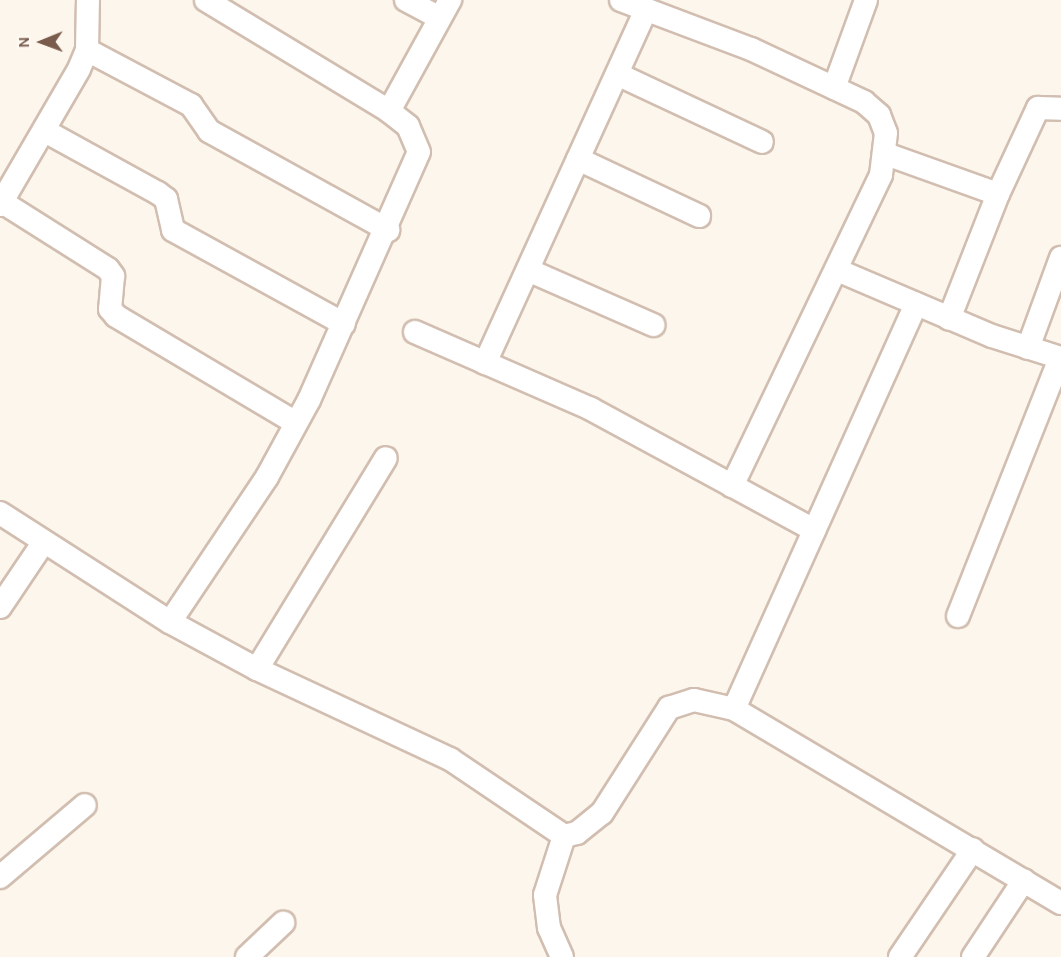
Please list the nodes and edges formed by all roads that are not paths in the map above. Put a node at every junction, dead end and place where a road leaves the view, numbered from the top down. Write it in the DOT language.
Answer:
graph roads {
  1 [pos="88,0"];
  2 [pos="206,0"];
  3 [pos="406,0"];
  4 [pos="621,0"];
  5 [pos="866,0"];
  6 [pos="445,9"];
  7 [pos="646,10"];
  8 [pos="87,50"];
  9 [pos="617,74"];
  10 [pos="834,88"];
  11 [pos="1061,109"];
  12 [pos="389,111"];
  13 [pos="45,131"];
  14 [pos="762,142"];
  15 [pos="886,154"];
  16 [pos="578,159"];
  17 [pos="998,194"];
  18 [pos="1,204"];
  19 [pos="699,216"];
  20 [pos="388,230"];
  21 [pos="1061,258"];
  22 [pos="528,270"];
  23 [pos="837,270"];
  24 [pos="916,304"];
  25 [pos="949,319"];
  26 [pos="344,324"];
  27 [pos="653,325"];
  28 [pos="415,332"];
  29 [pos="1028,348"];
  30 [pos="1060,358"];
  31 [pos="485,363"];
  32 [pos="296,423"];
  33 [pos="386,458"];
  34 [pos="732,486"];
  35 [pos="0,513"];
  36 [pos="814,530"];
  37 [pos="43,543"];
  38 [pos="0,608"];
  39 [pos="958,616"];
  40 [pos="170,622"];
  41 [pos="257,669"];
  42 [pos="734,709"];
  43 [pos="85,805"];
  44 [pos="564,836"];
  45 [pos="973,849"];
  46 [pos="0,877"];
  47 [pos="1024,880"];
  48 [pos="1061,903"];
  49 [pos="283,923"];
  50 [pos="247,957"];
  51 [pos="562,957"];
  52 [pos="900,957"];
  53 [pos="973,957"];
  1 -- 8 [label="street"];
  2 -- 12 [label="street"];
  3 -- 6 [label="street"];
  4 -- 7 [label="street"];
  5 -- 10 [label="street"];
  6 -- 12 [label="street"];
  7 -- 9 [label="street"];
  7 -- 10 [label="street"];
  8 -- 13 [label="street"];
  8 -- 20 [label="street"];
  9 -- 14 [label="street"];
  9 -- 16 [label="street"];
  10 -- 15 [label="street"];
  11 -- 17 [label="street"];
  12 -- 20 [label="street"];
  13 -- 18 [label="street"];
  13 -- 26 [label="street"];
  15 -- 17 [label="street"];
  15 -- 23 [label="street"];
  16 -- 19 [label="street"];
  16 -- 22 [label="street"];
  17 -- 25 [label="street"];
  18 -- 32 [label="street"];
  20 -- 26 [label="street"];
  21 -- 29 [label="street"];
  22 -- 27 [label="street"];
  22 -- 31 [label="street"];
  23 -- 24 [label="street"];
  23 -- 34 [label="street"];
  24 -- 25 [label="street"];
  24 -- 36 [label="street"];
  25 -- 29 [label="street"];
  26 -- 32 [label="street"];
  28 -- 31 [label="street"];
  29 -- 30 [label="street"];
  30 -- 39 [label="street"];
  31 -- 34 [label="street"];
  32 -- 40 [label="street"];
  33 -- 41 [label="street"];
  34 -- 36 [label="street"];
  35 -- 37 [label="street"];
  36 -- 42 [label="street"];
  37 -- 38 [label="street"];
  37 -- 40 [label="street"];
  40 -- 41 [label="street"];
  41 -- 44 [label="street"];
  42 -- 44 [label="street"];
  42 -- 45 [label="street"];
  43 -- 46 [label="street"];
  44 -- 51 [label="street"];
  45 -- 47 [label="street"];
  45 -- 52 [label="street"];
  47 -- 48 [label="street"];
  47 -- 53 [label="street"];
  49 -- 50 [label="street"];
}
